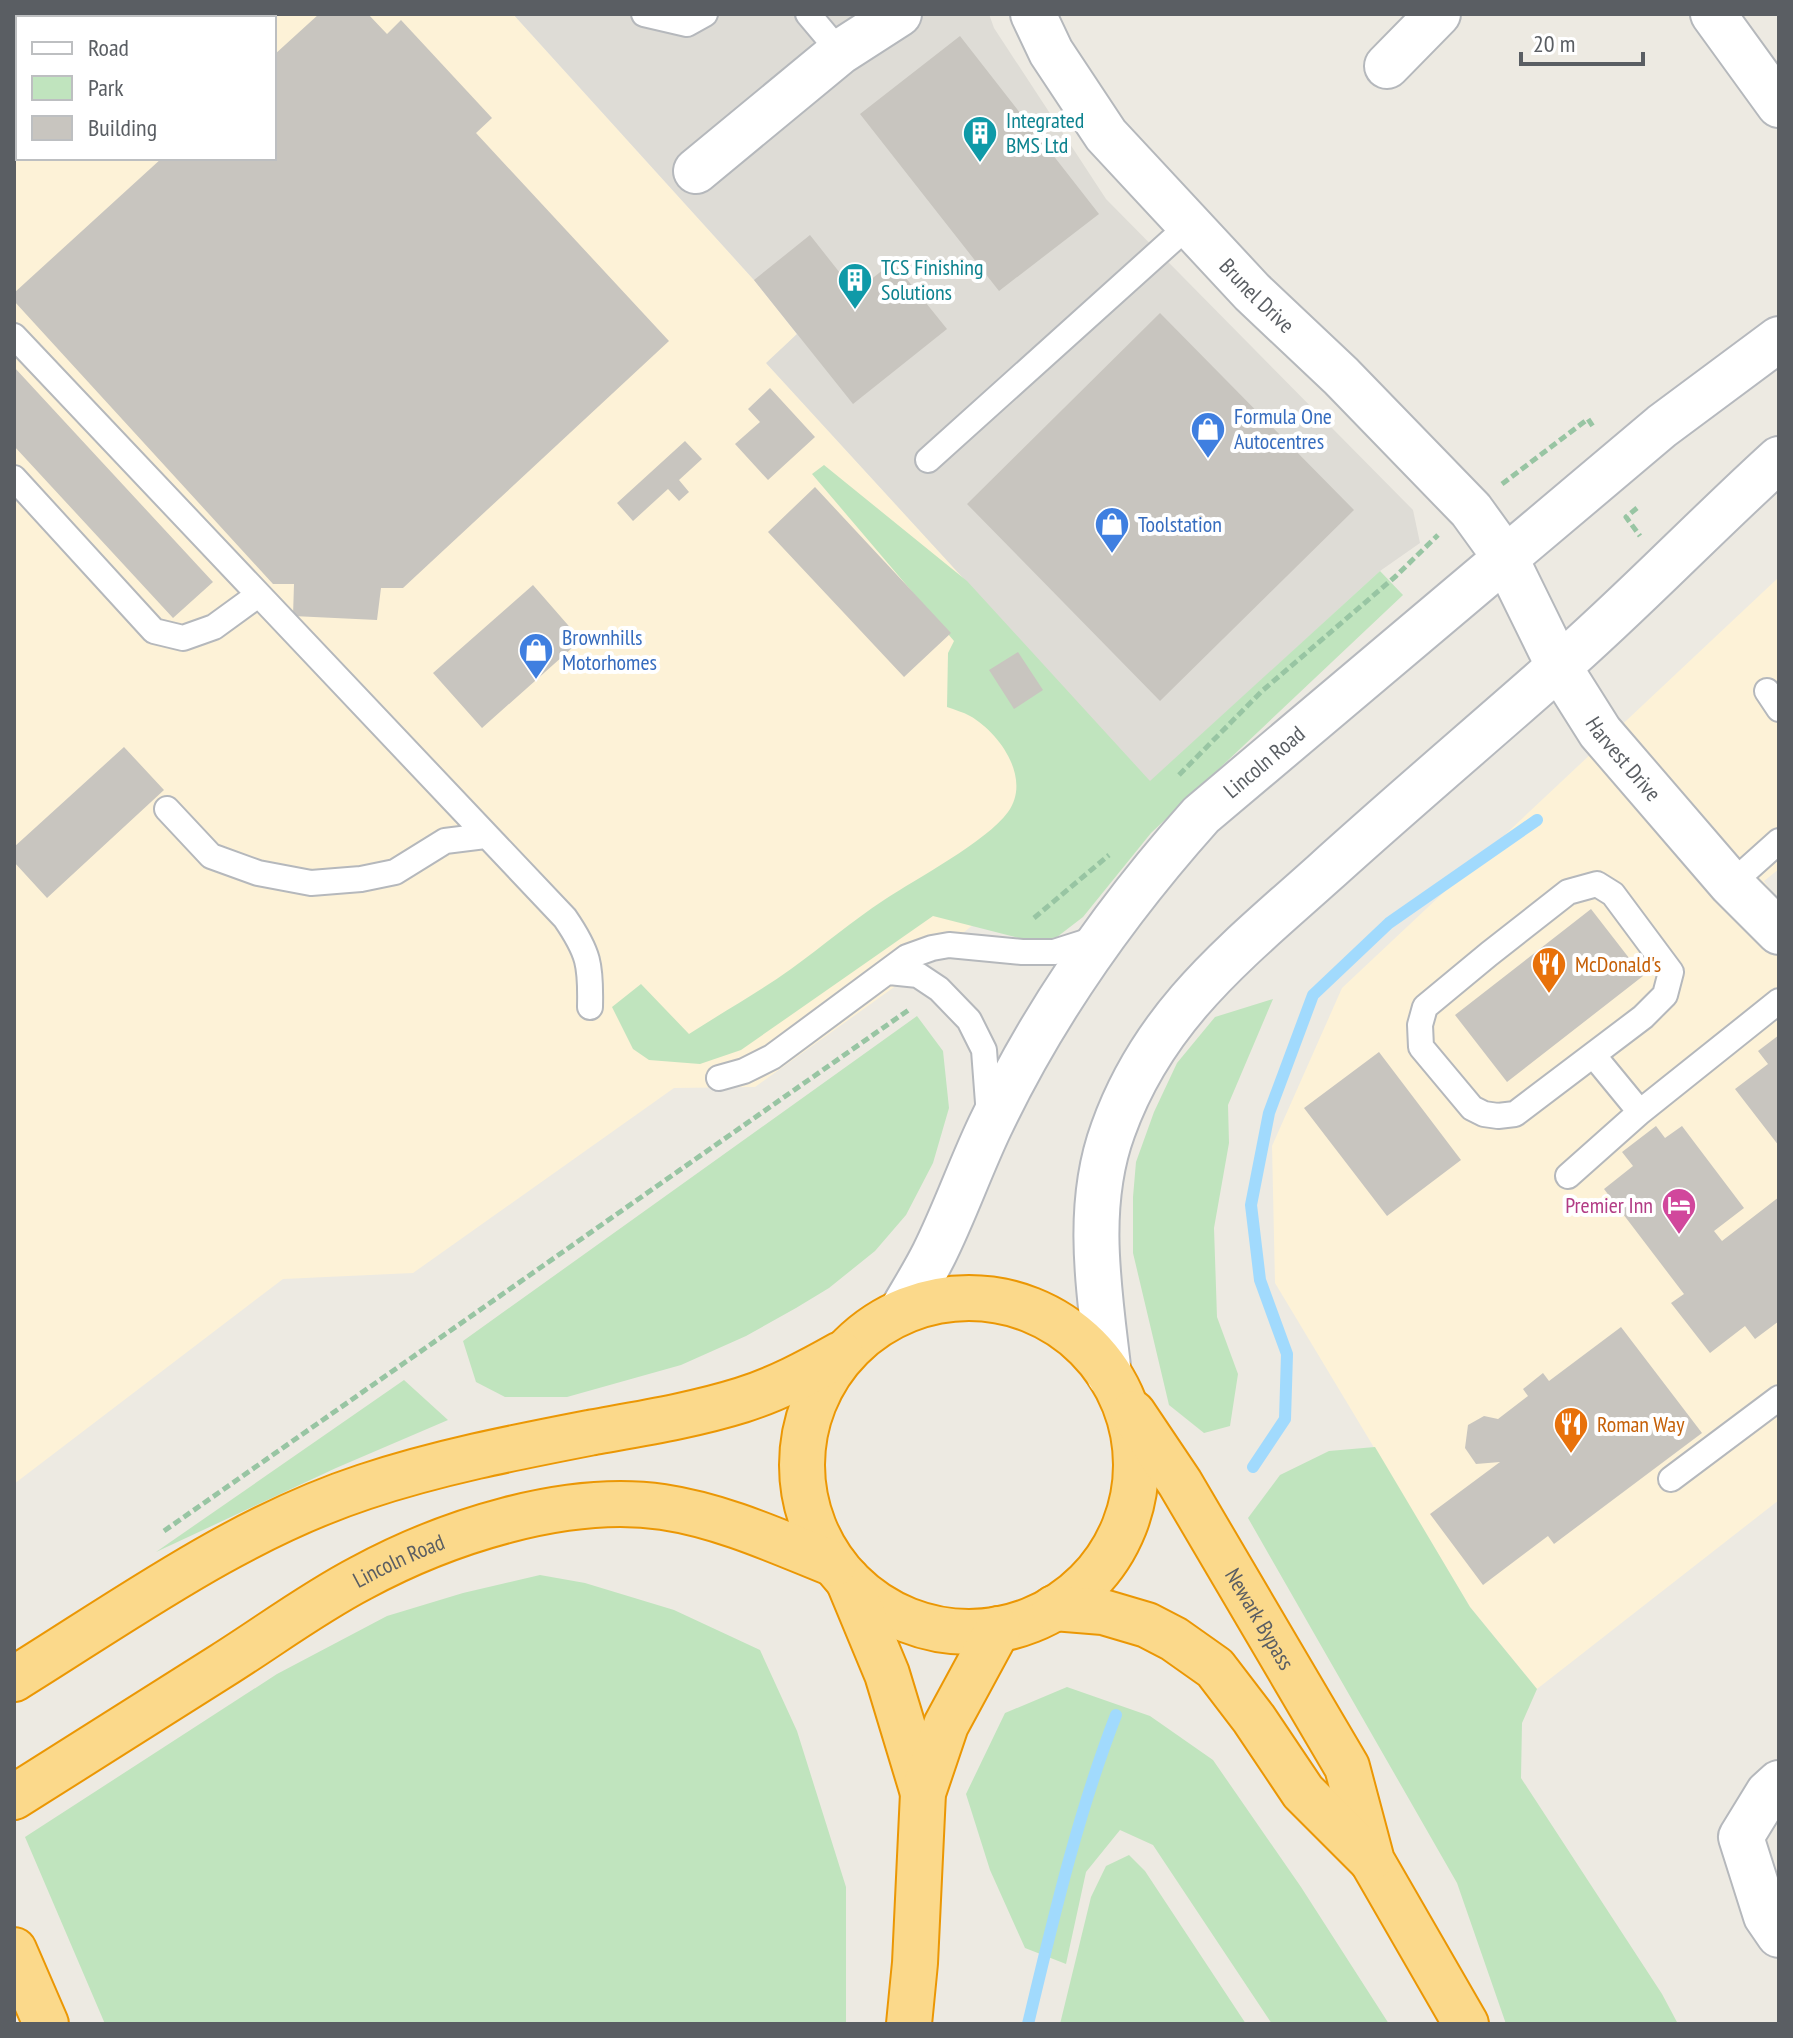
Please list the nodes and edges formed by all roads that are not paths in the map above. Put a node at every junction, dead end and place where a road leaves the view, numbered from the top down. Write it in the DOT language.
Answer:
graph roads {
  1 [pos="644,14"];
  2 [pos="705,14"];
  3 [pos="808,14"];
  4 [pos="899,14"];
  5 [pos="1033,14"];
  6 [pos="1438,14"];
  7 [pos="1713,14"];
  8 [pos="840,52"];
  9 [pos="1387,66"];
  10 [pos="1779,105"];
  11 [pos="696,171"];
  12 [pos="1188,226"];
  13 [pos="14,336"];
  14 [pos="1779,339"];
  15 [pos="1779,459"];
  16 [pos="928,460"];
  17 [pos="14,478"];
  18 [pos="1505,557"];
  19 [pos="258,595"];
  20 [pos="1559,667"];
  21 [pos="167,809"];
  22 [pos="485,836"];
  23 [pos="1779,841"];
  24 [pos="1731,884"];
  25 [pos="1779,932"];
  26 [pos="1101,937"];
  27 [pos="889,972"];
  28 [pos="1779,1001"];
  29 [pos="590,1007"];
  30 [pos="1594,1056"];
  31 [pos="719,1078"];
  32 [pos="1640,1112"];
  33 [pos="990,1126"];
  34 [pos="1568,1176"];
  35 [pos="901,1312"];
  36 [pos="846,1352"];
  37 [pos="1114,1383"];
  38 [pos="1779,1398"];
  39 [pos="1671,1479"];
  40 [pos="841,1572"];
  41 [pos="1054,1608"];
  42 [pos="998,1629"];
  43 [pos="14,1679"];
  44 [pos="1779,1783"];
  45 [pos="30,1788"];
  46 [pos="923,1793"];
  47 [pos="1372,1861"];
  48 [pos="1779,1935"];
  49 [pos="14,1950"];
  50 [pos="46,2024"];
  51 [pos="909,2024"];
  52 [pos="1466,2024"];
  1 -- 2 [label="lane"];
  3 -- 8 [label="lane"];
  4 -- 8 [label="main road"];
  5 -- 12 [label="main road, Brunel Drive"];
  6 -- 9 [label="main road"];
  7 -- 10 [label="main road"];
  8 -- 11 [label="main road"];
  12 -- 16 [label="lane"];
  12 -- 18 [label="main road, Brunel Drive"];
  13 -- 19 [label="lane"];
  14 -- 18 [label="main road, Lincoln Road"];
  15 -- 20 [label="main road"];
  17 -- 19 [label="lane"];
  18 -- 20 [label="main road, Harvest Drive"];
  18 -- 26 [label="main road, Lincoln Road"];
  19 -- 22 [label="lane"];
  20 -- 24 [label="main road, Harvest Drive"];
  20 -- 37 [label="main road"];
  21 -- 22 [label="lane"];
  22 -- 29 [label="lane"];
  23 -- 24 [label="lane"];
  24 -- 25 [label="main road, Harvest Drive"];
  26 -- 27 [label="lane"];
  26 -- 33 [label="main road, Lincoln Road"];
  27 -- 31 [label="lane"];
  27 -- 33 [label="lane"];
  28 -- 32 [label="lane"];
  30 -- 30 [label="lane"];
  30 -- 32 [label="lane"];
  32 -- 34 [label="lane"];
  33 -- 35 [label="main road, Lincoln Road"];
  35 -- 36 [label="highway, Newark Bypass"];
  35 -- 37 [label="highway, Newark Bypass"];
  36 -- 40 [label="highway"];
  36 -- 43 [label="highway"];
  37 -- 41 [label="highway"];
  37 -- 47 [label="highway, Newark Bypass"];
  38 -- 39 [label="lane"];
  40 -- 42 [label="highway"];
  40 -- 45 [label="highway, Lincoln Road"];
  40 -- 46 [label="highway"];
  41 -- 42 [label="highway"];
  41 -- 47 [label="highway, Newark Bypass"];
  42 -- 46 [label="highway"];
  44 -- 48 [label="main road"];
  46 -- 51 [label="highway"];
  47 -- 52 [label="highway, Newark Bypass"];
  49 -- 50 [label="highway"];
}
